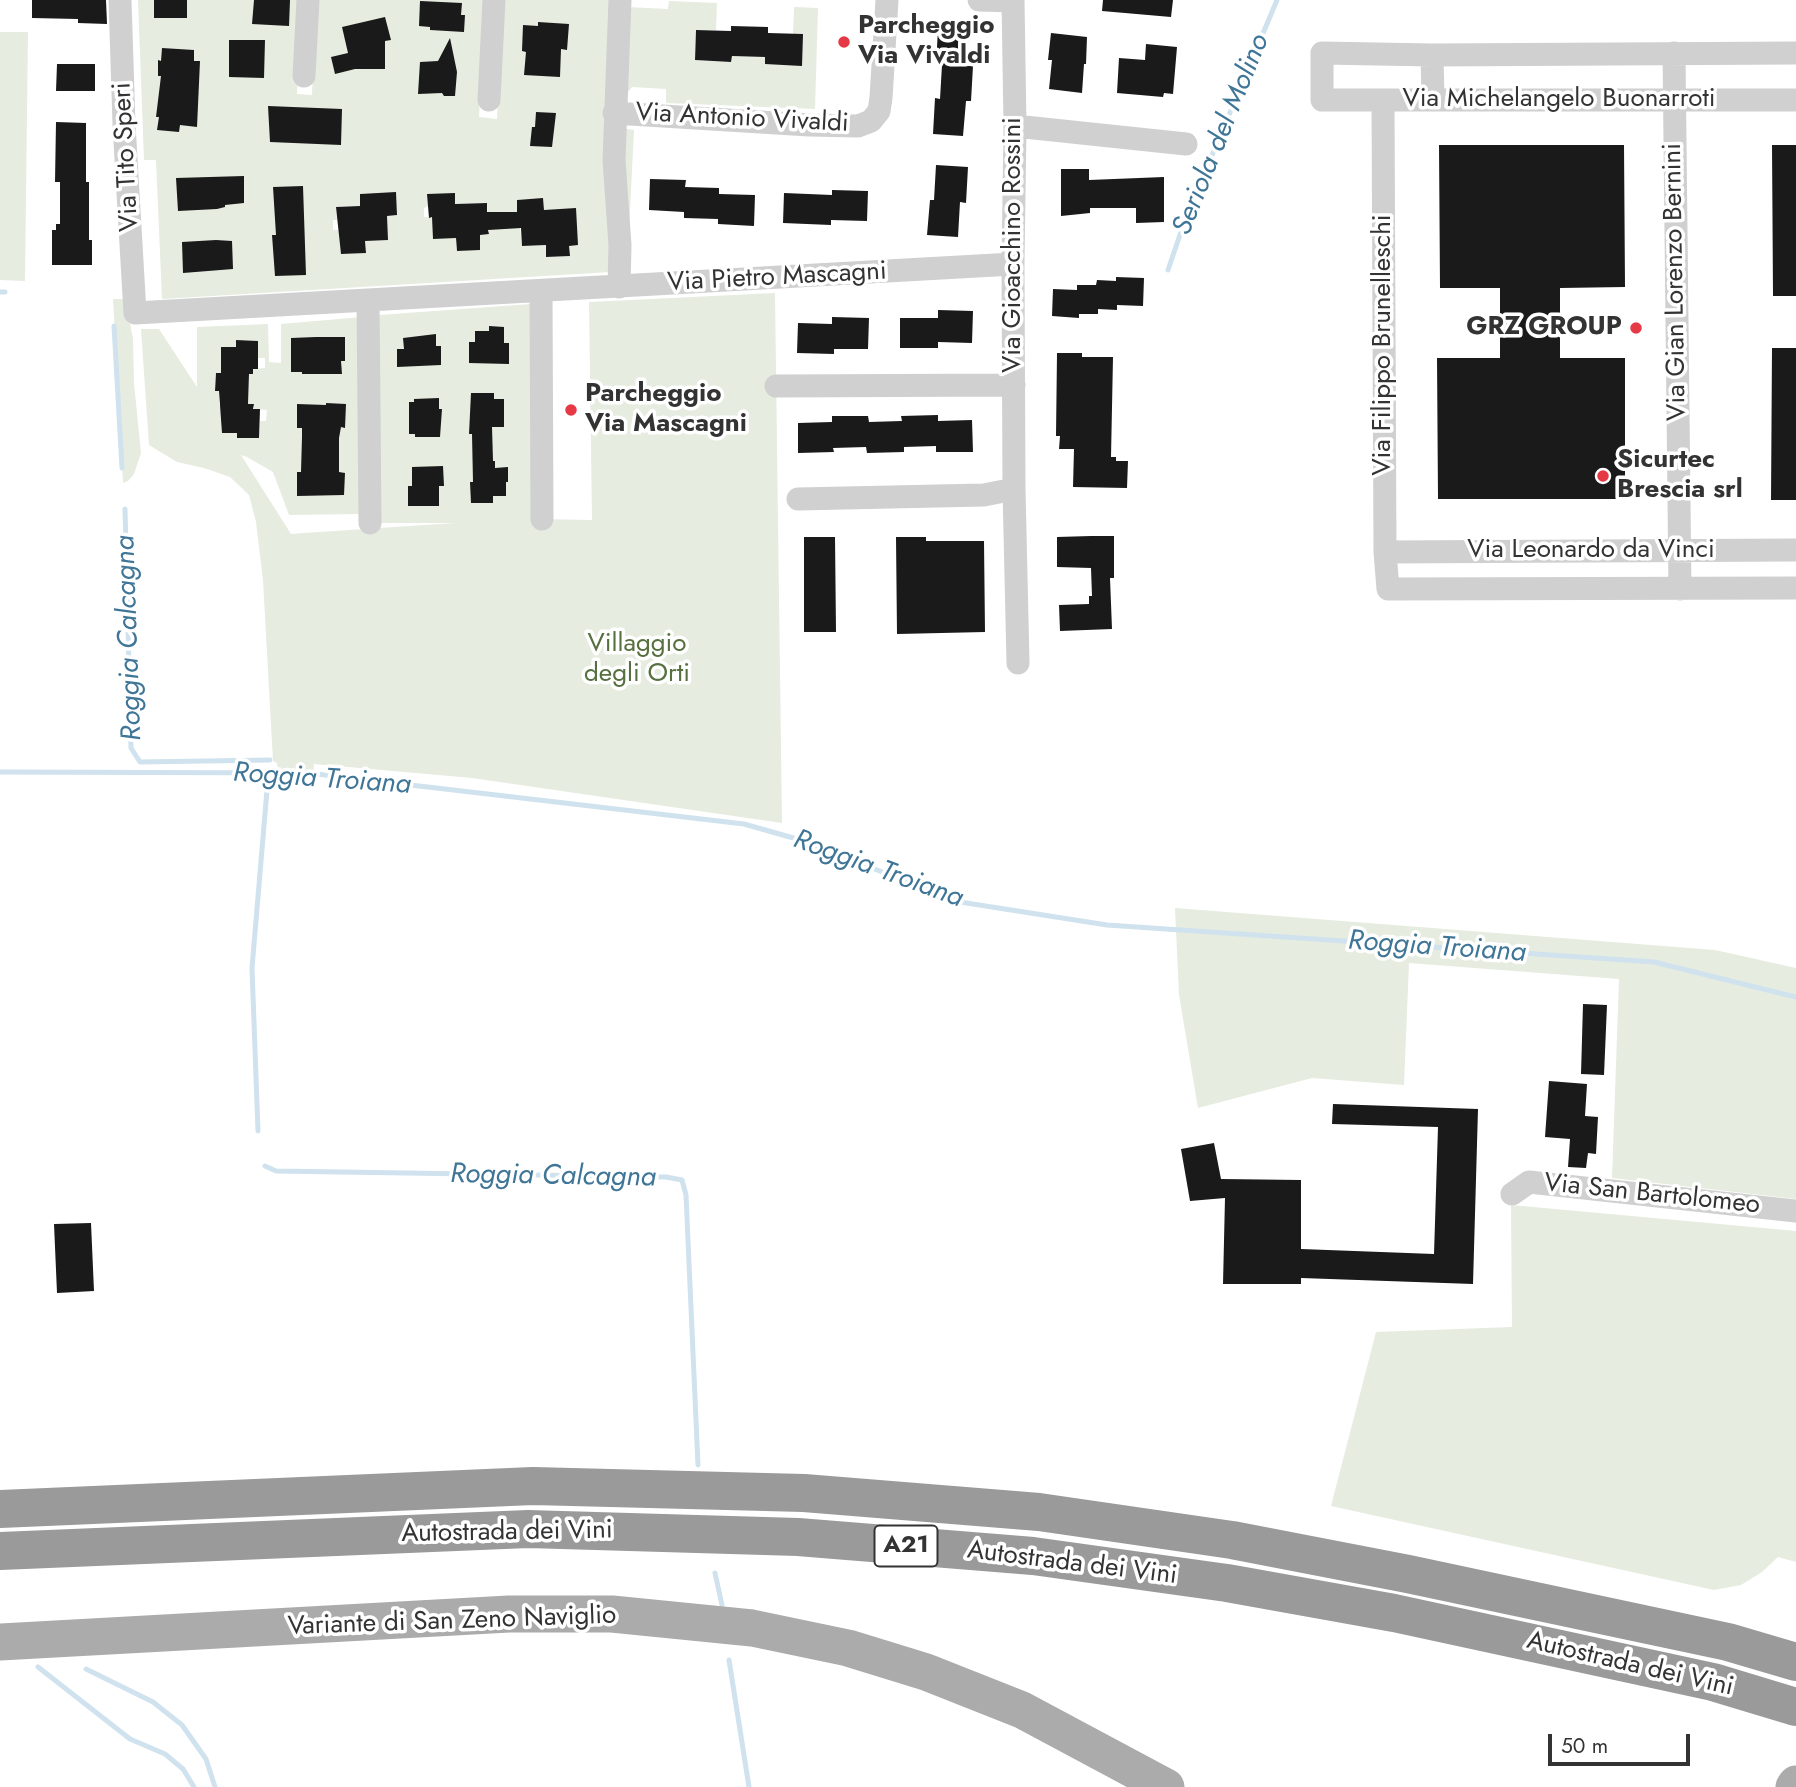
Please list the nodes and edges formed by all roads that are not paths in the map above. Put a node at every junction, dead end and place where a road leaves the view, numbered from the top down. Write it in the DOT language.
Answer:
graph roads {
  1 [pos="120,0"];
  2 [pos="308,0"];
  3 [pos="494,0"];
  4 [pos="620,0"];
  5 [pos="887,0"];
  6 [pos="979,0"];
  7 [pos="1013,1"];
  8 [pos="1674,53"];
  9 [pos="1796,53"];
  10 [pos="1432,55"];
  11 [pos="304,76"];
  12 [pos="489,100"];
  13 [pos="1383,100"];
  14 [pos="1433,100"];
  15 [pos="1796,100"];
  16 [pos="1674,101"];
  17 [pos="614,113"];
  18 [pos="1016,126"];
  19 [pos="1186,144"];
  20 [pos="1013,264"];
  21 [pos="619,287"];
  22 [pos="541,291"];
  23 [pos="368,300"];
  24 [pos="135,313"];
  25 [pos="1014,385"];
  26 [pos="776,386"];
  27 [pos="1014,489"];
  28 [pos="798,499"];
  29 [pos="542,519"];
  30 [pos="370,523"];
  31 [pos="1680,550"];
  32 [pos="1796,550"];
  33 [pos="1385,552"];
  34 [pos="1796,588"];
  35 [pos="1388,589"];
  36 [pos="1680,589"];
  37 [pos="1018,663"];
  38 [pos="1512,1194"];
  39 [pos="1796,1211"];
  40 [pos="0,1509"];
  41 [pos="0,1551"];
  42 [pos="0,1642"];
  43 [pos="1796,1662"];
  44 [pos="1796,1707"];
  45 [pos="1167,1787"];
  1 -- 24 [label="street, Via Tito Speri"];
  2 -- 11 [label="street"];
  3 -- 12 [label="street"];
  4 -- 17 [label="street"];
  5 -- 17 [label="street, Via Antonio Vivaldi"];
  6 -- 7 [label="street"];
  7 -- 18 [label="street, Via Gioacchino Rossini"];
  8 -- 9 [label="street, Via Michelangelo Buonarroti"];
  8 -- 10 [label="street, Via Michelangelo Buonarroti"];
  8 -- 16 [label="street, Via Gian Lorenzo Bernini"];
  10 -- 13 [label="street, Via Michelangelo Buonarroti"];
  10 -- 14 [label="street"];
  13 -- 14 [label="street, Via Michelangelo Buonarroti"];
  13 -- 33 [label="street, Via Filippo Brunelleschi"];
  14 -- 16 [label="street, Via Michelangelo Buonarroti"];
  15 -- 16 [label="street, Via Michelangelo Buonarroti"];
  16 -- 31 [label="street, Via Gian Lorenzo Bernini"];
  17 -- 21 [label="street"];
  18 -- 19 [label="street"];
  18 -- 20 [label="street, Via Gioacchino Rossini"];
  20 -- 21 [label="street, Via Pietro Mascagni"];
  20 -- 25 [label="street, Via Gioacchino Rossini"];
  21 -- 22 [label="street, Via Pietro Mascagni"];
  22 -- 23 [label="street, Via Pietro Mascagni"];
  22 -- 29 [label="street"];
  23 -- 24 [label="street, Via Pietro Mascagni"];
  23 -- 30 [label="street"];
  25 -- 26 [label="street"];
  25 -- 27 [label="street, Via Gioacchino Rossini"];
  27 -- 28 [label="street"];
  27 -- 37 [label="street, Via Gioacchino Rossini"];
  31 -- 32 [label="street, Via Leonardo da Vinci"];
  31 -- 33 [label="street, Via Leonardo da Vinci"];
  31 -- 36 [label="street, Via Gian Lorenzo Bernini"];
  33 -- 35 [label="street, Via Filippo Brunelleschi"];
  34 -- 36 [label="street, Via Leonardo da Vinci"];
  35 -- 36 [label="street, Via Leonardo da Vinci"];
  38 -- 39 [label="street, Via San Bartolomeo"];
  40 -- 43 [label="highway, Autostrada dei Vini / A21"];
  41 -- 44 [label="highway, Autostrada dei Vini / A21"];
  42 -- 45 [label="main road, Variante di San Zeno Naviglio"];
}
